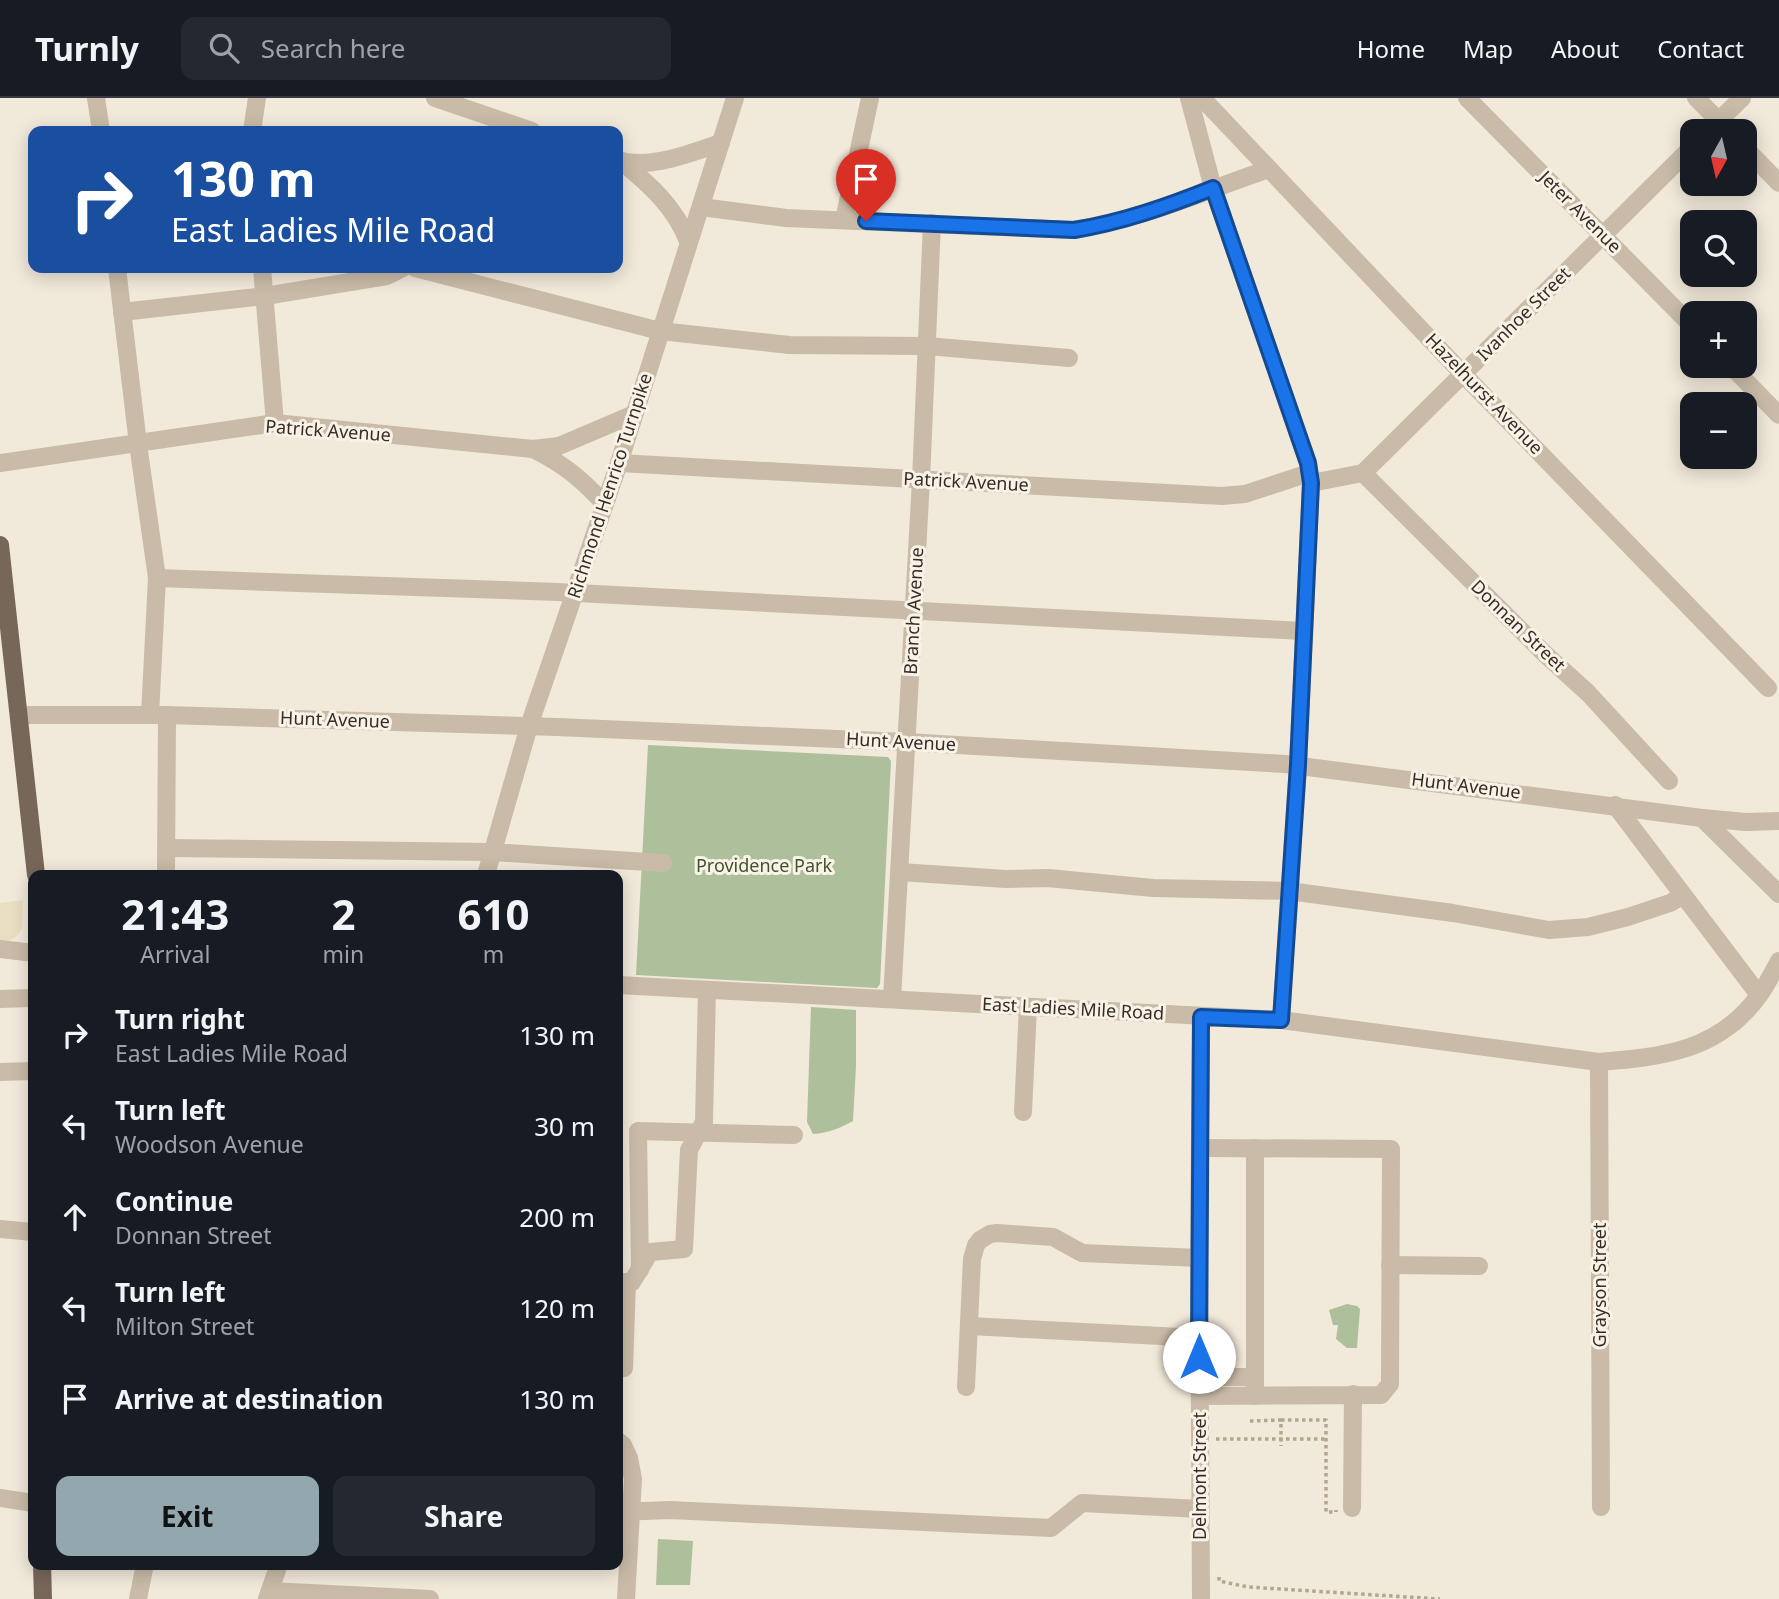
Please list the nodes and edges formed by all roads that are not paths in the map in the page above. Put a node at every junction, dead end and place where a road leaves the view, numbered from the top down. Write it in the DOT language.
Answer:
graph roads {
  1 [pos="96,98"];
  2 [pos="257,98"];
  3 [pos="435,98"];
  4 [pos="735,98"];
  5 [pos="870,98"];
  6 [pos="1189,98"];
  7 [pos="1202,98"];
  8 [pos="1466,98"];
  9 [pos="1696,98"];
  10 [pos="1742,98"];
  11 [pos="1711,119"];
  12 [pos="1725,119"];
  13 [pos="100,126"];
  14 [pos="253,126"];
  15 [pos="517,126"];
  16 [pos="721,143"];
  17 [pos="1680,159"];
  18 [pos="1757,160"];
  19 [pos="623,161"];
  20 [pos="623,163"];
  21 [pos="1269,169"];
  22 [pos="1779,183"];
  23 [pos="1213,188"];
  24 [pos="701,206"];
  25 [pos="845,220"];
  26 [pos="932,223"];
  27 [pos="1603,236"];
  28 [pos="688,241"];
  29 [pos="118,273"];
  30 [pos="263,273"];
  31 [pos="393,273"];
  32 [pos="434,273"];
  33 [pos="265,296"];
  34 [pos="122,313"];
  35 [pos="1680,314"];
  36 [pos="660,331"];
  37 [pos="927,346"];
  38 [pos="1069,359"];
  39 [pos="1463,374"];
  40 [pos="1743,378"];
  41 [pos="634,414"];
  42 [pos="1779,415"];
  43 [pos="275,423"];
  44 [pos="138,444"];
  45 [pos="533,449"];
  46 [pos="0,463"];
  47 [pos="619,463"];
  48 [pos="1363,473"];
  49 [pos="1310,478"];
  50 [pos="921,480"];
  51 [pos="605,504"];
  52 [pos="0,545"];
  53 [pos="157,578"];
  54 [pos="575,593"];
  55 [pos="914,609"];
  56 [pos="1303,631"];
  57 [pos="1769,688"];
  58 [pos="20,715"];
  59 [pos="158,715"];
  60 [pos="529,726"];
  61 [pos="906,742"];
  62 [pos="1298,765"];
  63 [pos="1669,781"];
  64 [pos="1615,805"];
  65 [pos="1702,818"];
  66 [pos="1779,821"];
  67 [pos="168,848"];
  68 [pos="492,852"];
  69 [pos="663,863"];
  70 [pos="36,870"];
  71 [pos="166,870"];
  72 [pos="487,870"];
  73 [pos="900,872"];
  74 [pos="1289,891"];
  75 [pos="1779,894"];
  76 [pos="1682,896"];
  77 [pos="0,949"];
  78 [pos="28,952"];
  79 [pos="1779,961"];
  80 [pos="623,985"];
  81 [pos="707,990"];
  82 [pos="1759,995"];
  83 [pos="28,998"];
  84 [pos="0,999"];
  85 [pos="892,999"];
  86 [pos="1028,1007"];
  87 [pos="1201,1017"];
  88 [pos="1281,1020"];
  89 [pos="1599,1062"];
  90 [pos="28,1071"];
  91 [pos="0,1072"];
  92 [pos="1023,1112"];
  93 [pos="698,1132"];
  94 [pos="794,1135"];
  95 [pos="1200,1148"];
  96 [pos="1255,1148"];
  97 [pos="0,1229"];
  98 [pos="28,1232"];
  99 [pos="1199,1258"];
  100 [pos="1390,1265"];
  101 [pos="1479,1266"];
  102 [pos="628,1278"];
  103 [pos="969,1326"];
  104 [pos="1199,1338"];
  105 [pos="623,1368"];
  106 [pos="1199,1377"];
  107 [pos="1255,1377"];
  108 [pos="966,1387"];
  109 [pos="1353,1394"];
  110 [pos="1200,1396"];
  111 [pos="1255,1396"];
  112 [pos="623,1445"];
  113 [pos="0,1499"];
  114 [pos="28,1502"];
  115 [pos="1601,1507"];
  116 [pos="1344,1508"];
  117 [pos="1200,1509"];
  118 [pos="624,1512"];
  119 [pos="42,1570"];
  120 [pos="144,1570"];
  121 [pos="277,1570"];
  122 [pos="269,1595"];
  123 [pos="43,1599"];
  124 [pos="138,1599"];
  125 [pos="430,1599"];
  126 [pos="626,1599"];
  127 [pos="1200,1599"];
  1 -- 13 [label="street"];
  2 -- 14 [label="street"];
  3 -- 15 [label="street"];
  4 -- 16 [label="street, Richmond Henrico Turnpike"];
  5 -- 25 [label="street"];
  6 -- 23 [label="street"];
  7 -- 21 [label="street, Hazelhurst Avenue"];
  8 -- 27 [label="street, Jeter Avenue"];
  9 -- 11 [label="street"];
  10 -- 12 [label="street"];
  16 -- 19 [label="street"];
  16 -- 24 [label="street, Richmond Henrico Turnpike"];
  17 -- 27 [label="street, Ivanhoe Street"];
  18 -- 22 [label="street"];
  20 -- 28 [label="street"];
  21 -- 23 [label="street"];
  21 -- 39 [label="street, Hazelhurst Avenue"];
  23 -- 26 [label="street"];
  23 -- 49 [label="street"];
  24 -- 25 [label="street"];
  24 -- 28 [label="street, Richmond Henrico Turnpike"];
  25 -- 26 [label="street"];
  26 -- 37 [label="street, Branch Avenue"];
  27 -- 35 [label="street, Jeter Avenue"];
  27 -- 39 [label="street, Ivanhoe Street"];
  28 -- 36 [label="street, Richmond Henrico Turnpike"];
  29 -- 34 [label="street"];
  30 -- 33 [label="street"];
  31 -- 33 [label="street"];
  32 -- 36 [label="street"];
  33 -- 34 [label="street"];
  33 -- 43 [label="street"];
  34 -- 44 [label="street"];
  36 -- 37 [label="street"];
  36 -- 41 [label="street, Richmond Henrico Turnpike"];
  37 -- 38 [label="street"];
  37 -- 50 [label="street, Branch Avenue"];
  39 -- 48 [label="street, Ivanhoe Street"];
  39 -- 57 [label="street, Hazelhurst Avenue"];
  40 -- 42 [label="street"];
  41 -- 45 [label="street, Patrick Avenue"];
  41 -- 47 [label="street, Richmond Henrico Turnpike"];
  43 -- 44 [label="street, Patrick Avenue"];
  43 -- 45 [label="street, Patrick Avenue"];
  44 -- 46 [label="street, Patrick Avenue"];
  44 -- 53 [label="street"];
  45 -- 51 [label="street, Patrick Avenue"];
  47 -- 50 [label="street, Patrick Avenue"];
  47 -- 51 [label="street, Richmond Henrico Turnpike"];
  48 -- 49 [label="street"];
  48 -- 63 [label="street, Donnan Street"];
  49 -- 50 [label="street, Patrick Avenue"];
  49 -- 56 [label="street"];
  50 -- 55 [label="street, Branch Avenue"];
  51 -- 54 [label="street, Richmond Henrico Turnpike"];
  52 -- 58 [label="main road"];
  53 -- 54 [label="street"];
  53 -- 59 [label="street"];
  54 -- 55 [label="street"];
  54 -- 60 [label="street, Richmond Henrico Turnpike"];
  55 -- 56 [label="street"];
  55 -- 61 [label="street, Branch Avenue"];
  56 -- 62 [label="street"];
  58 -- 59 [label="street, Hunt Avenue"];
  58 -- 70 [label="main road"];
  59 -- 60 [label="street, Hunt Avenue"];
  59 -- 67 [label="street"];
  60 -- 61 [label="street, Hunt Avenue"];
  60 -- 68 [label="street, Richmond Henrico Turnpike"];
  61 -- 62 [label="street, Hunt Avenue"];
  61 -- 73 [label="street, Branch Avenue"];
  62 -- 64 [label="street, Hunt Avenue"];
  62 -- 74 [label="street"];
  64 -- 65 [label="street, Hunt Avenue"];
  64 -- 76 [label="street"];
  65 -- 66 [label="street, Hunt Avenue"];
  65 -- 75 [label="street"];
  67 -- 68 [label="street"];
  67 -- 71 [label="street"];
  68 -- 69 [label="street"];
  68 -- 72 [label="street, Richmond Henrico Turnpike"];
  73 -- 74 [label="street"];
  73 -- 85 [label="street, Branch Avenue"];
  74 -- 76 [label="street"];
  74 -- 88 [label="street"];
  76 -- 82 [label="street"];
  77 -- 78 [label="street"];
  79 -- 82 [label="street, East Ladies Mile Road"];
  80 -- 81 [label="street, East Ladies Mile Road"];
  81 -- 85 [label="street, East Ladies Mile Road"];
  81 -- 93 [label="street"];
  82 -- 89 [label="street, East Ladies Mile Road"];
  83 -- 84 [label="street"];
  85 -- 86 [label="street, East Ladies Mile Road"];
  86 -- 87 [label="street, East Ladies Mile Road"];
  86 -- 92 [label="street"];
  87 -- 88 [label="street, East Ladies Mile Road"];
  87 -- 95 [label="street, Delmont Street"];
  88 -- 89 [label="street, East Ladies Mile Road"];
  89 -- 115 [label="street, Grayson Street"];
  90 -- 91 [label="street"];
  93 -- 94 [label="street"];
  93 -- 102 [label="street"];
  93 -- 102 [label="street"];
  95 -- 96 [label="street"];
  95 -- 99 [label="street, Delmont Street"];
  96 -- 100 [label="street"];
  96 -- 107 [label="street"];
  97 -- 98 [label="street"];
  99 -- 103 [label="street"];
  99 -- 104 [label="street, Delmont Street"];
  100 -- 101 [label="street"];
  100 -- 109 [label="street"];
  102 -- 105 [label="street"];
  103 -- 104 [label="street"];
  103 -- 108 [label="street"];
  104 -- 106 [label="street, Delmont Street"];
  106 -- 107 [label="street"];
  106 -- 110 [label="street, Delmont Street"];
  107 -- 111 [label="street"];
  109 -- 111 [label="street"];
  109 -- 116 [label="street"];
  110 -- 111 [label="street"];
  110 -- 117 [label="street, Delmont Street"];
  112 -- 118 [label="street"];
  113 -- 114 [label="street"];
  117 -- 118 [label="street"];
  117 -- 127 [label="street, Delmont Street"];
  118 -- 126 [label="street"];
  119 -- 123 [label="main road"];
  120 -- 124 [label="street"];
  121 -- 122 [label="street"];
  122 -- 125 [label="street"];
}
